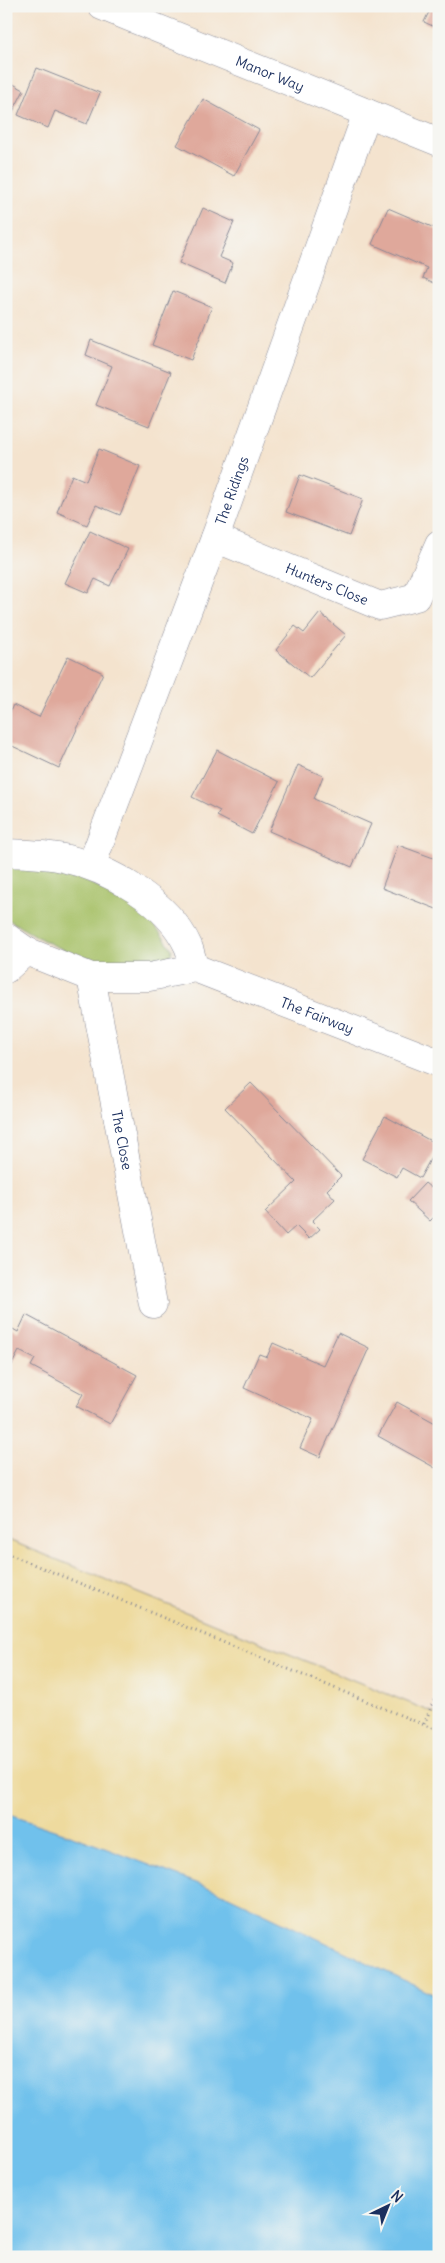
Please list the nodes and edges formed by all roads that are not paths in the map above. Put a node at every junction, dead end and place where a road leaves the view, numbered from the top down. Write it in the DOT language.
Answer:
graph roads {
  1 [pos="102,6"];
  2 [pos="367,113"];
  3 [pos="439,142"];
  4 [pos="216,538"];
  5 [pos="439,544"];
  6 [pos="6,854"];
  7 [pos="91,866"];
  8 [pos="16,944"];
  9 [pos="195,968"];
  10 [pos="6,969"];
  11 [pos="91,977"];
  12 [pos="439,1063"];
  13 [pos="152,1304"];
  1 -- 2 [label="street, Manor Way"];
  2 -- 3 [label="street, Manor Way"];
  2 -- 4 [label="street, The Ridings"];
  4 -- 5 [label="street, Hunters Close"];
  4 -- 7 [label="street, The Ridings"];
  6 -- 7 [label="street"];
  7 -- 9 [label="street"];
  8 -- 10 [label="street"];
  8 -- 11 [label="street"];
  9 -- 11 [label="street"];
  9 -- 12 [label="street, The Fairway"];
  11 -- 13 [label="street, The Close"];
}
